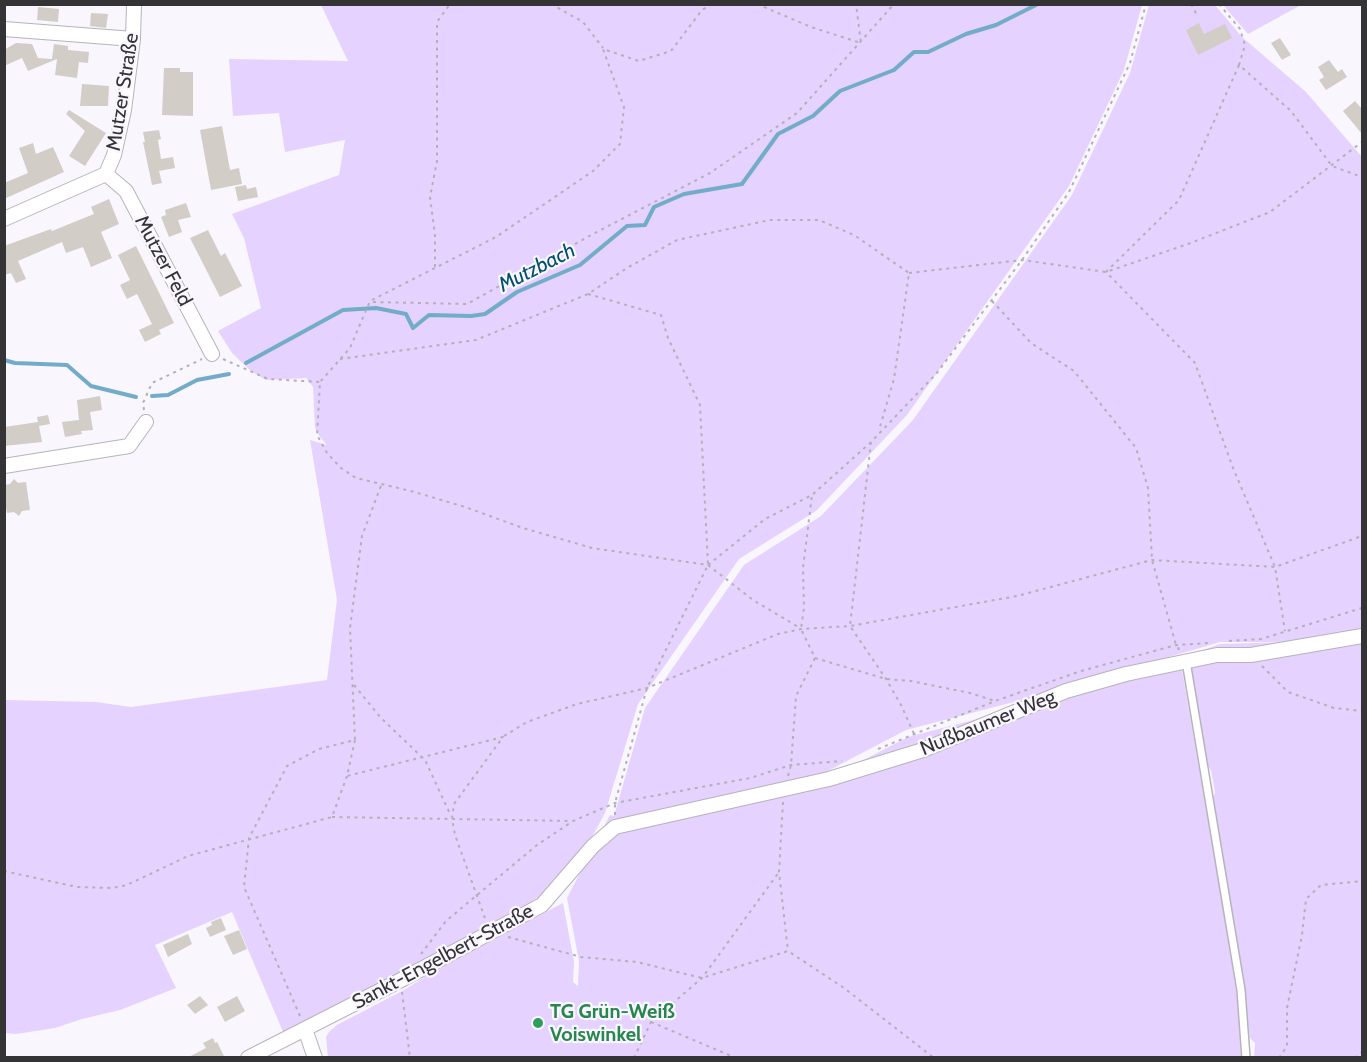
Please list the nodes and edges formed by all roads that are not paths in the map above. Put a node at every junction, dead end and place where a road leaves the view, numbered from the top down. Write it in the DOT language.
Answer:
graph roads {
  1 [pos="134,4"];
  2 [pos="4,29"];
  3 [pos="134,39"];
  4 [pos="106,174"];
  5 [pos="4,219"];
  6 [pos="212,354"];
  7 [pos="146,422"];
  8 [pos="4,466"];
  9 [pos="1362,636"];
  10 [pos="1186,661"];
  11 [pos="615,827"];
  12 [pos="305,1029"];
  13 [pos="248,1058"];
  14 [pos="315,1058"];
  15 [pos="1246,1058"];
  1 -- 3 [label="street, Mutzer Straße"];
  2 -- 3 [label="street"];
  3 -- 4 [label="street, Mutzer Straße"];
  4 -- 5 [label="street, Mutzer Straße"];
  4 -- 6 [label="street, Mutzer Feld"];
  7 -- 8 [label="street"];
  9 -- 10 [label="street, Nußbaumer Weg"];
  10 -- 11 [label="street, Nußbaumer Weg"];
  10 -- 15 [label="lane"];
  11 -- 12 [label="street, Sankt-Engelbert-Straße"];
  12 -- 13 [label="street, Sankt-Engelbert-Straße"];
  12 -- 14 [label="street"];
}
